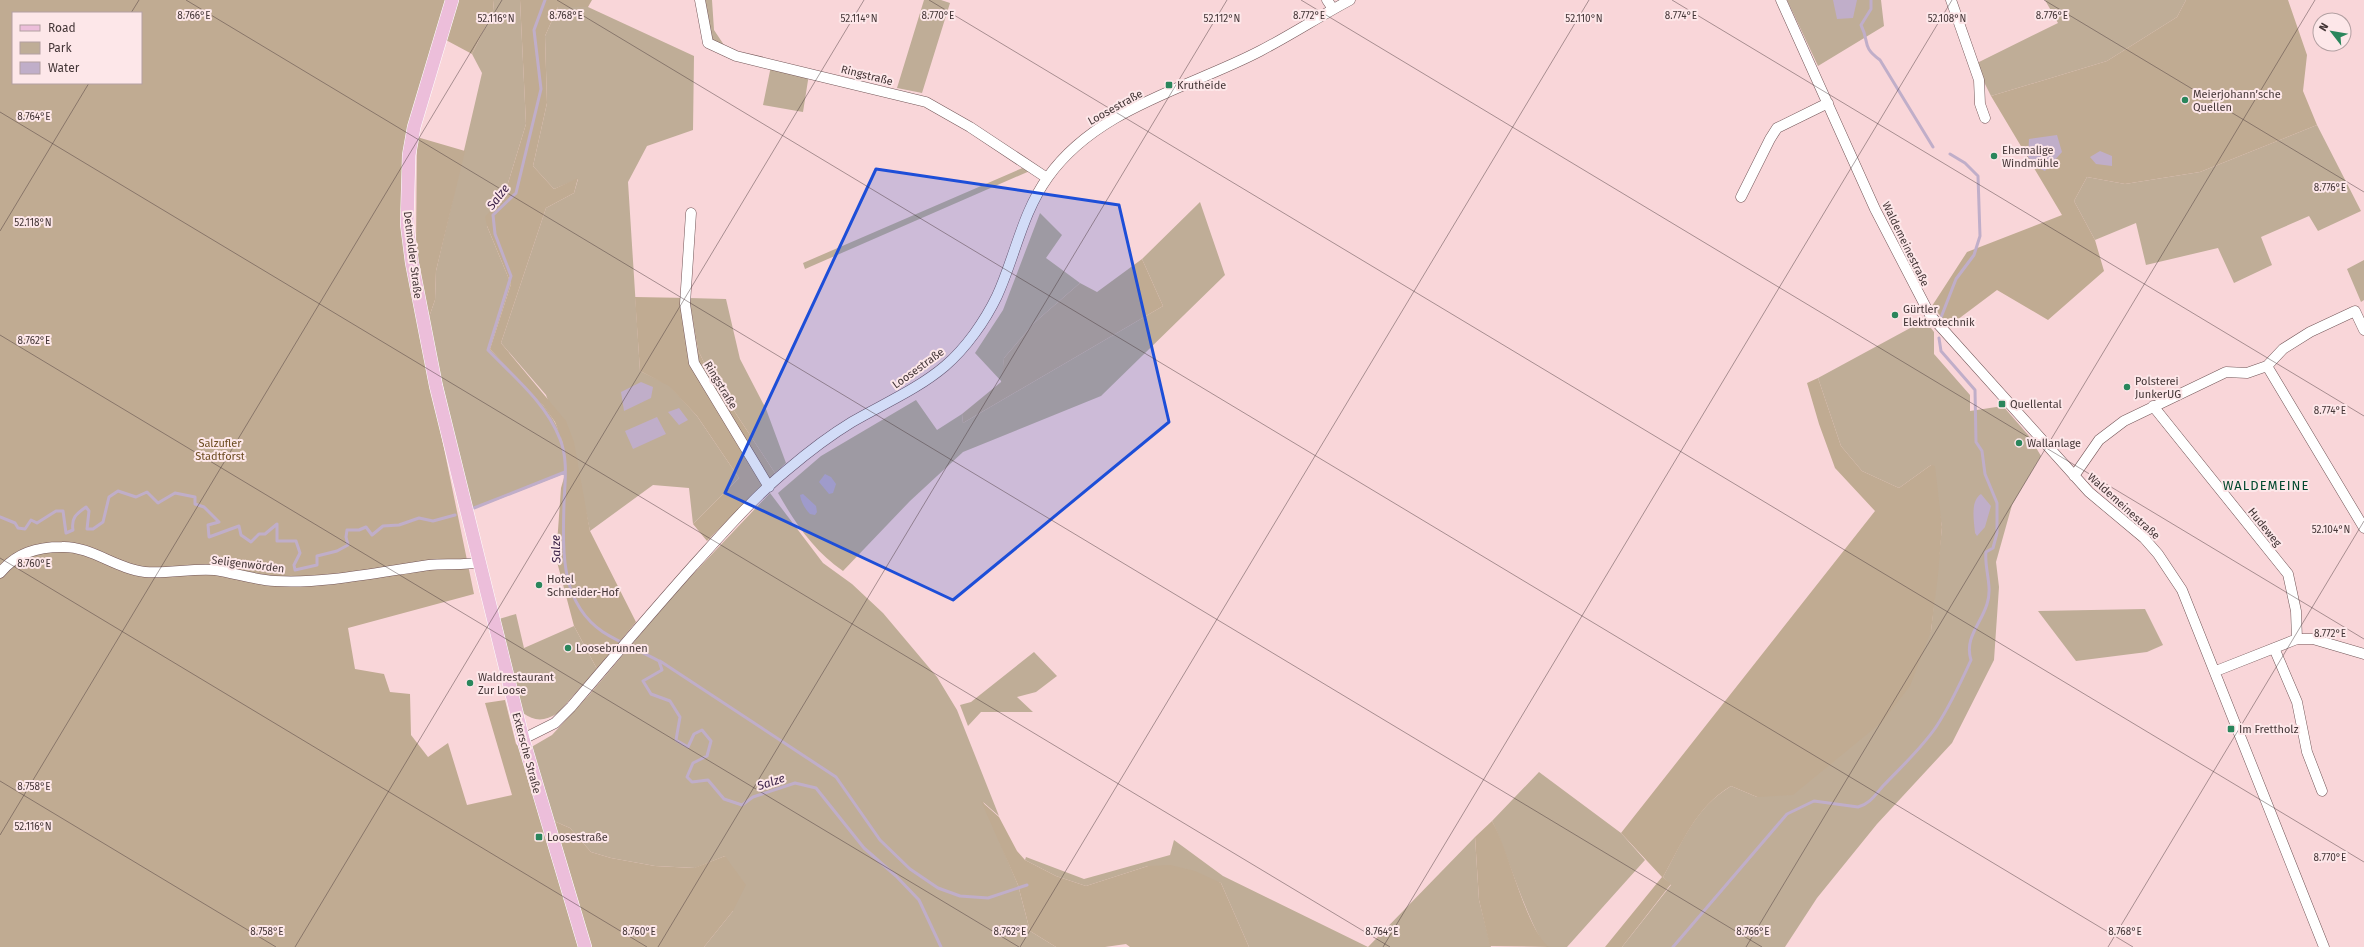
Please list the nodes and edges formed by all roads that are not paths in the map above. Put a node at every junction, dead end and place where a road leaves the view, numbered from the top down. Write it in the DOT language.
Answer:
graph roads {
  1 [pos="452,0"];
  2 [pos="700,0"];
  3 [pos="1327,0"];
  4 [pos="1350,0"];
  5 [pos="1781,0"];
  6 [pos="1951,0"];
  7 [pos="1333,9"];
  8 [pos="1828,103"];
  9 [pos="1985,118"];
  10 [pos="1047,178"];
  11 [pos="1741,197"];
  12 [pos="691,213"];
  13 [pos="2364,330"];
  14 [pos="2267,366"];
  15 [pos="2153,406"];
  16 [pos="2074,476"];
  17 [pos="769,487"];
  18 [pos="466,511"];
  19 [pos="2364,528"];
  20 [pos="480,562"];
  21 [pos="0,573"];
  22 [pos="2297,639"];
  23 [pos="2274,648"];
  24 [pos="2364,654"];
  25 [pos="2216,671"];
  26 [pos="522,739"];
  27 [pos="2322,791"];
  28 [pos="585,947"];
  29 [pos="2324,947"];
  1 -- 18 [label="main road, Detmolder Straße"];
  2 -- 10 [label="street, Ringstraße"];
  3 -- 7 [label="street"];
  4 -- 7 [label="street, Loosestraße"];
  5 -- 8 [label="street, Waldemeinestraße"];
  6 -- 9 [label="street"];
  7 -- 10 [label="street, Loosestraße"];
  8 -- 11 [label="street"];
  8 -- 16 [label="street, Waldemeinestraße"];
  10 -- 17 [label="street, Loosestraße"];
  12 -- 17 [label="street, Ringstraße"];
  13 -- 14 [label="street"];
  14 -- 15 [label="street"];
  14 -- 19 [label="street"];
  15 -- 16 [label="street"];
  15 -- 22 [label="street, Hudeweg"];
  16 -- 25 [label="street, Waldemeinestraße"];
  17 -- 26 [label="street, Loosestraße"];
  18 -- 20 [label="main road, Extersche Straße"];
  20 -- 21 [label="street, Seligenwörden"];
  20 -- 26 [label="main road, Extersche Straße"];
  22 -- 23 [label="street"];
  22 -- 24 [label="street"];
  23 -- 25 [label="street"];
  23 -- 27 [label="street"];
  25 -- 29 [label="street, Waldemeinestraße"];
  26 -- 28 [label="main road, Extersche Straße"];
}
